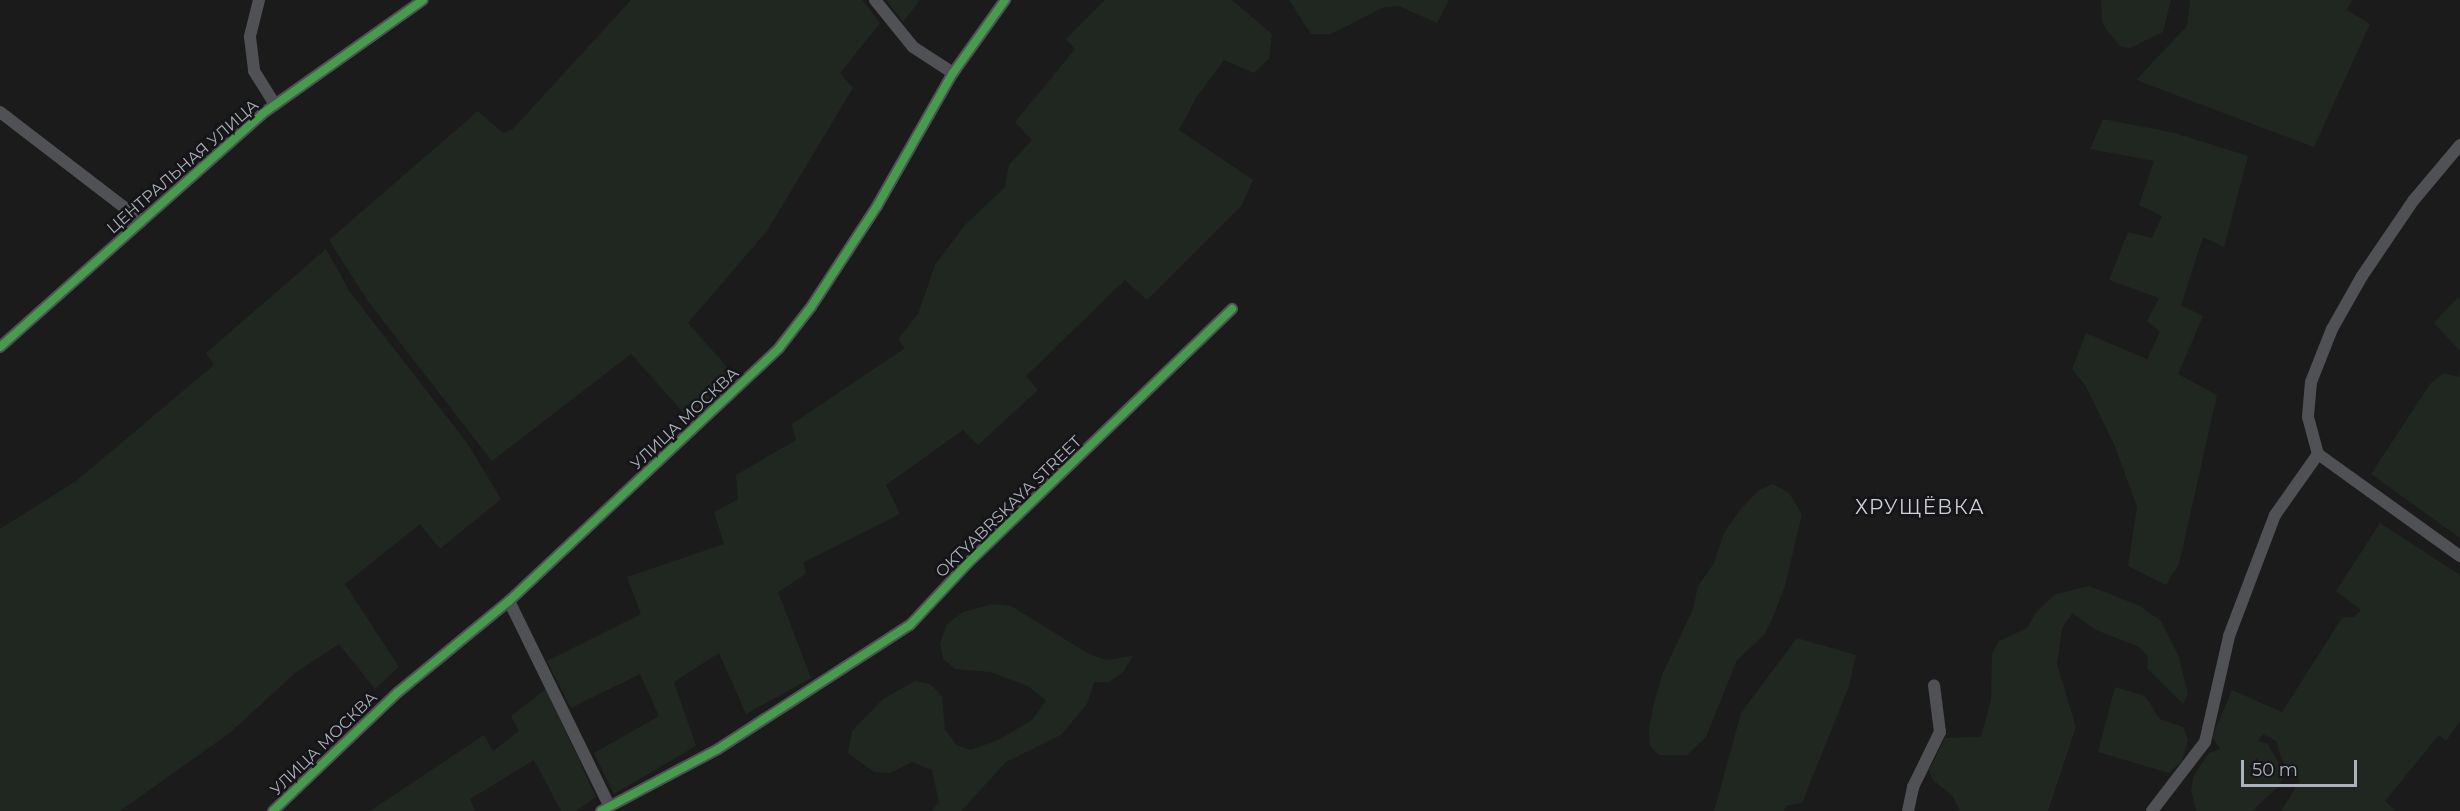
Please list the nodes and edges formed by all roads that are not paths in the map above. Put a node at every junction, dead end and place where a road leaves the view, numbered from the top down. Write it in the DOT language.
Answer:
graph roads {
  1 [pos="259,0"];
  2 [pos="423,0"];
  3 [pos="875,0"];
  4 [pos="1005,0"];
  5 [pos="953,73"];
  6 [pos="275,105"];
  7 [pos="0,112"];
  8 [pos="2460,145"];
  9 [pos="142,221"];
  10 [pos="1232,309"];
  11 [pos="0,347"];
  12 [pos="2318,454"];
  13 [pos="2460,556"];
  14 [pos="509,601"];
  15 [pos="1934,685"];
  16 [pos="605,808"];
  17 [pos="273,811"];
  18 [pos="1908,811"];
  19 [pos="2152,811"];
  1 -- 6 [label="street"];
  2 -- 6 [label="street, ЦЕНТРАЛЬНАЯ УЛИЦА"];
  3 -- 5 [label="street"];
  4 -- 5 [label="street, УЛИЦА МОСКВА"];
  5 -- 14 [label="street, УЛИЦА МОСКВА"];
  6 -- 9 [label="street, ЦЕНТРАЛЬНАЯ УЛИЦА"];
  7 -- 9 [label="street"];
  8 -- 12 [label="street"];
  9 -- 11 [label="street, ЦЕНТРАЛЬНАЯ УЛИЦА"];
  10 -- 16 [label="street, OKTYABRSKAYA STREET"];
  12 -- 13 [label="street"];
  12 -- 19 [label="street"];
  14 -- 16 [label="street"];
  14 -- 17 [label="street, УЛИЦА МОСКВА"];
  15 -- 18 [label="street"];
}
